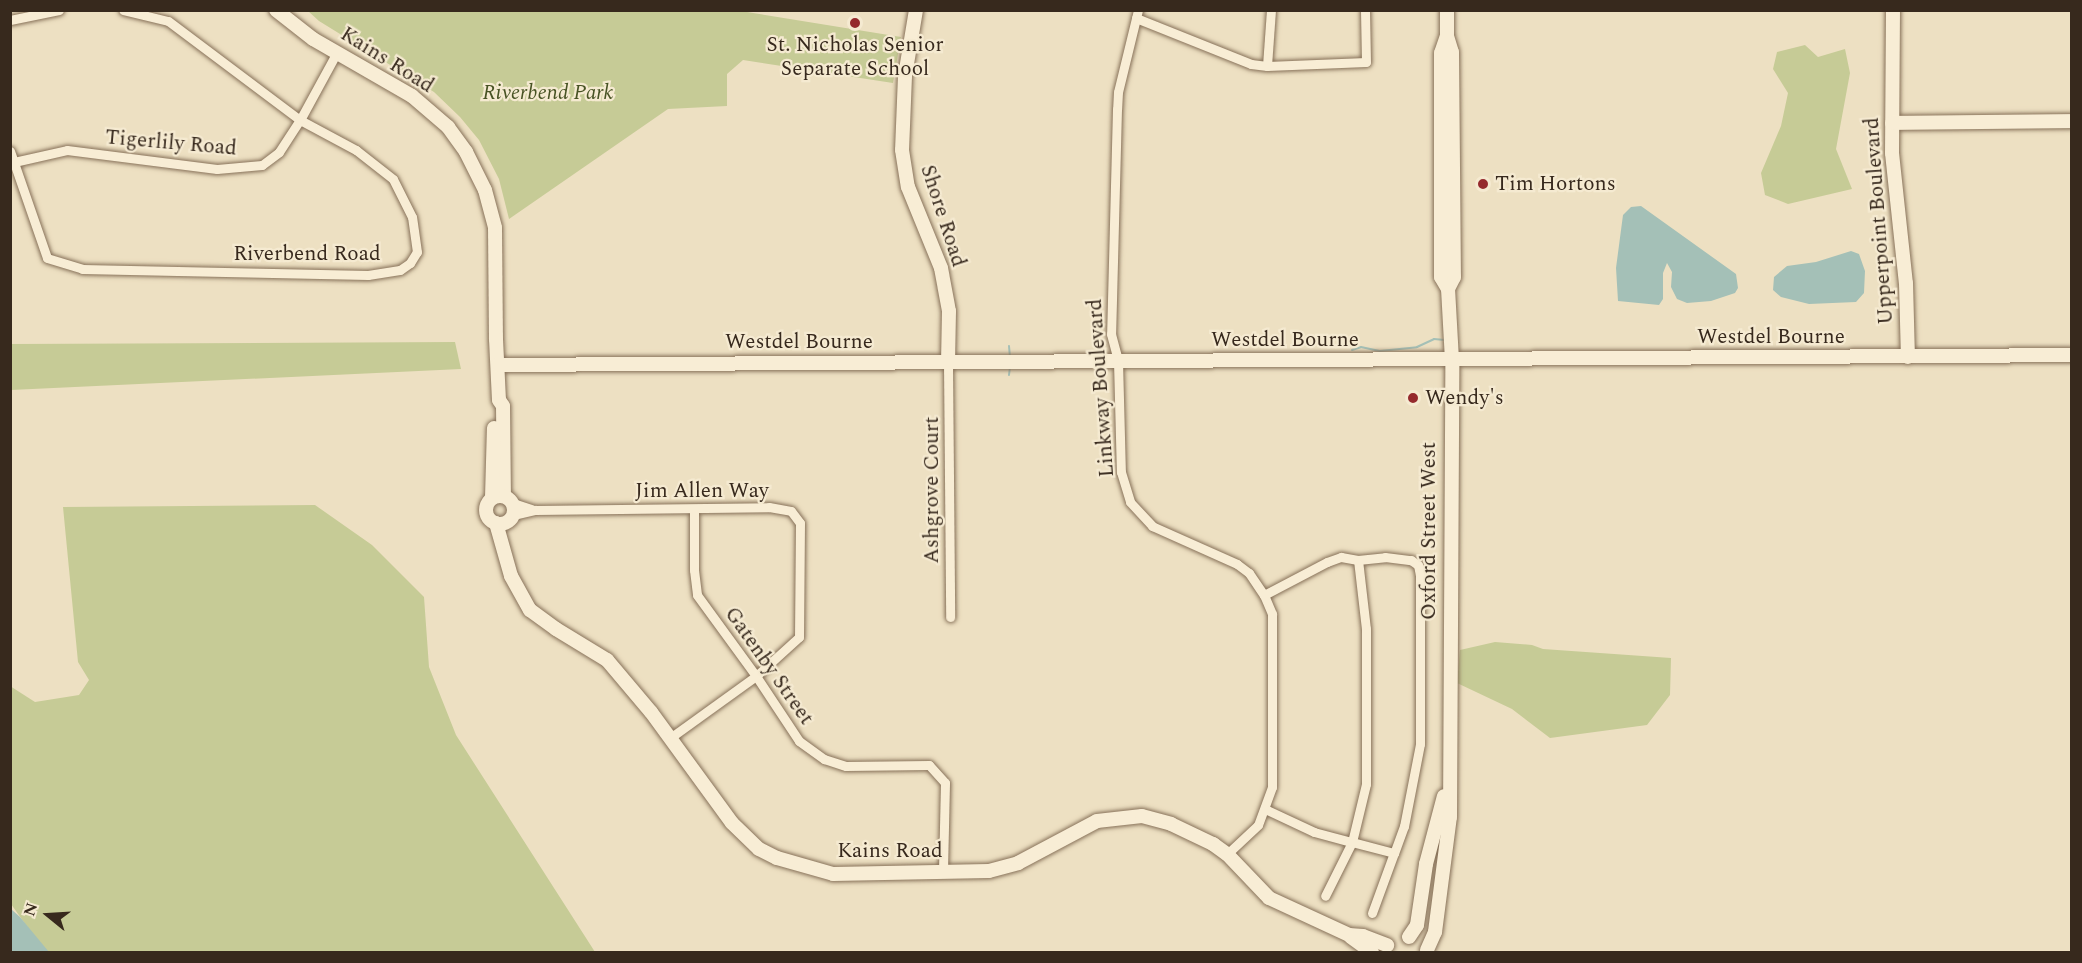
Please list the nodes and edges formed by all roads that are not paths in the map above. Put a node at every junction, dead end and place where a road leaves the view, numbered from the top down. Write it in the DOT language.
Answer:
graph roads {
  1 [pos="60,10"];
  2 [pos="123,10"];
  3 [pos="276,10"];
  4 [pos="916,10"];
  5 [pos="1271,10"];
  6 [pos="1365,10"];
  7 [pos="1447,10"];
  8 [pos="1893,10"];
  9 [pos="1137,14"];
  10 [pos="10,20"];
  11 [pos="336,54"];
  12 [pos="1267,66"];
  13 [pos="300,120"];
  14 [pos="2072,121"];
  15 [pos="1892,123"];
  16 [pos="10,151"];
  17 [pos="14,162"];
  18 [pos="2072,356"];
  19 [pos="1908,357"];
  20 [pos="1452,360"];
  21 [pos="1118,361"];
  22 [pos="948,363"];
  23 [pos="498,365"];
  24 [pos="694,509"];
  25 [pos="504,510"];
  26 [pos="1358,560"];
  27 [pos="1264,595"];
  28 [pos="950,617"];
  29 [pos="756,676"];
  30 [pos="670,738"];
  31 [pos="1449,774"];
  32 [pos="1265,808"];
  33 [pos="1352,842"];
  34 [pos="1394,853"];
  35 [pos="1227,854"];
  36 [pos="943,872"];
  37 [pos="1325,896"];
  38 [pos="1372,913"];
  39 [pos="1349,935"];
  40 [pos="1409,937"];
  41 [pos="1384,949"];
  42 [pos="1428,951"];
  43 [pos="1372,952"];
  1 -- 10 [label="street"];
  2 -- 13 [label="street, Riverbend Road"];
  3 -- 11 [label="street, Kains Road"];
  4 -- 22 [label="street, Shore Road"];
  5 -- 12 [label="street"];
  6 -- 12 [label="street"];
  7 -- 20 [label="street, Oxford Street West"];
  8 -- 15 [label="street, Upperpoint Boulevard"];
  9 -- 12 [label="street"];
  9 -- 21 [label="street, Linkway Boulevard"];
  11 -- 13 [label="street, Tigerlily Road"];
  11 -- 23 [label="street, Kains Road"];
  13 -- 17 [label="street, Tigerlily Road"];
  13 -- 17 [label="street, Riverbend Road"];
  14 -- 15 [label="street"];
  15 -- 19 [label="street, Upperpoint Boulevard"];
  16 -- 17 [label="street, Riverbend Road"];
  18 -- 19 [label="street, Westdel Bourne"];
  19 -- 20 [label="street, Westdel Bourne"];
  20 -- 21 [label="street, Westdel Bourne"];
  20 -- 31 [label="street, Oxford Street West"];
  21 -- 22 [label="street, Westdel Bourne"];
  21 -- 27 [label="street, Linkway Boulevard"];
  22 -- 23 [label="street, Westdel Bourne"];
  22 -- 28 [label="street, Ashgrove Court"];
  23 -- 25 [label="street, Kains Road"];
  24 -- 25 [label="street, Jim Allen Way"];
  24 -- 29 [label="street, Gatenby Street"];
  24 -- 29 [label="street, Jim Allen Way"];
  25 -- 30 [label="street, Kains Road"];
  26 -- 27 [label="street"];
  26 -- 33 [label="street"];
  26 -- 34 [label="street"];
  27 -- 32 [label="street, Linkway Boulevard"];
  29 -- 30 [label="street, Jim Allen Way"];
  29 -- 36 [label="street, Gatenby Street"];
  30 -- 36 [label="street, Kains Road"];
  31 -- 40 [label="street, Oxford Street West"];
  31 -- 42 [label="street, Oxford Street West"];
  32 -- 33 [label="street"];
  32 -- 35 [label="street, Linkway Boulevard"];
  33 -- 34 [label="street"];
  33 -- 37 [label="street"];
  34 -- 38 [label="street"];
  35 -- 36 [label="street, Kains Road"];
  35 -- 39 [label="street, Kains Road"];
  39 -- 41 [label="street, Kains Road"];
  39 -- 43 [label="street, Kains Road"];
  40 -- 41 [label="street"];
  40 -- 42 [label="street"];
}
